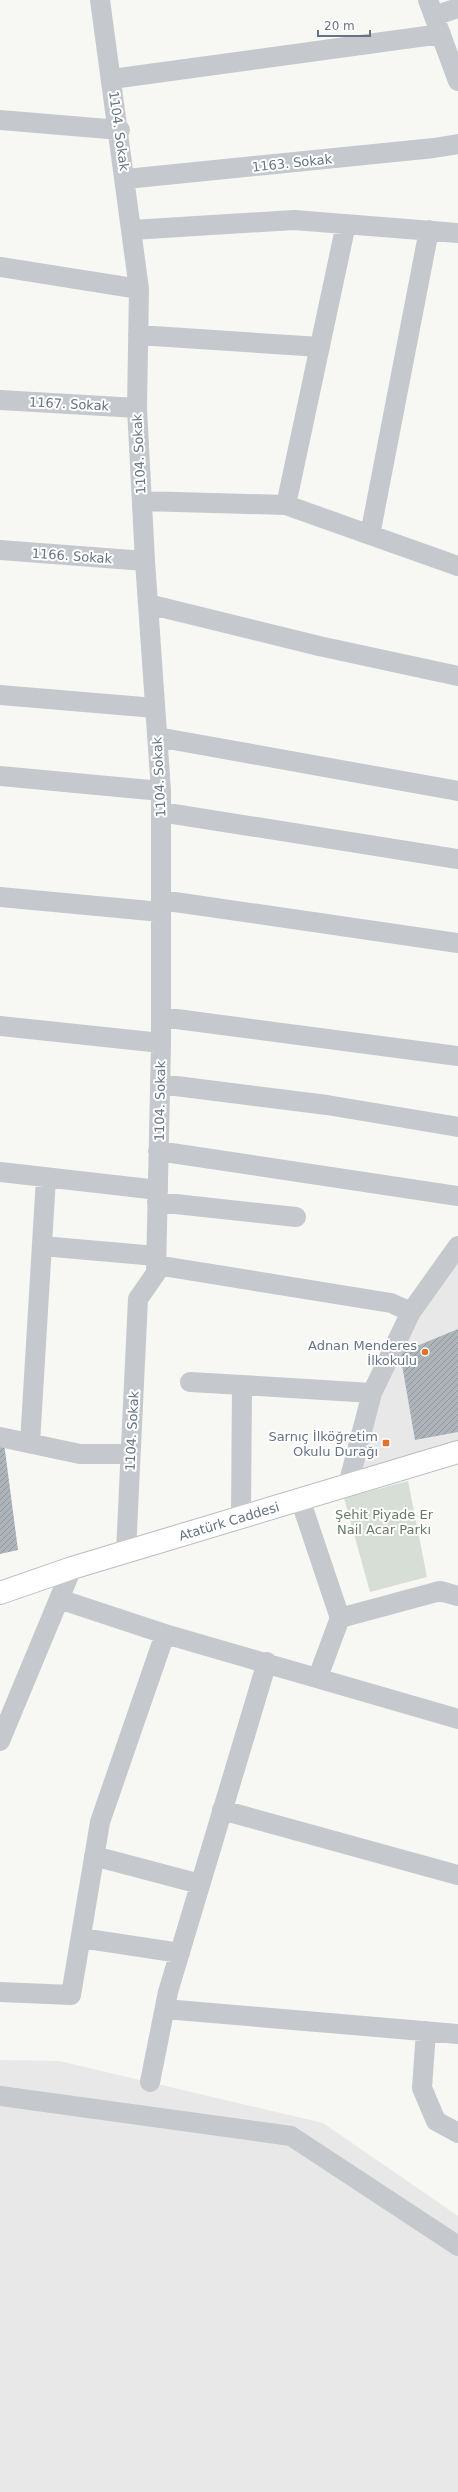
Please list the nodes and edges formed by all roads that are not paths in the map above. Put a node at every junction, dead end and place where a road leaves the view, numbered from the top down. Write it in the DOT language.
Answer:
graph roads {
  1 [pos="100,0"];
  2 [pos="431,8"];
  3 [pos="458,8"];
  4 [pos="441,34"];
  5 [pos="112,78"];
  6 [pos="458,81"];
  7 [pos="0,120"];
  8 [pos="120,130"];
  9 [pos="458,144"];
  10 [pos="126,179"];
  11 [pos="346,224"];
  12 [pos="132,230"];
  13 [pos="429,230"];
  14 [pos="458,233"];
  15 [pos="0,267"];
  16 [pos="139,289"];
  17 [pos="138,335"];
  18 [pos="320,347"];
  19 [pos="0,400"];
  20 [pos="137,408"];
  21 [pos="142,501"];
  22 [pos="286,505"];
  23 [pos="370,535"];
  24 [pos="0,550"];
  25 [pos="145,561"];
  26 [pos="458,566"];
  27 [pos="148,604"];
  28 [pos="458,676"];
  29 [pos="0,695"];
  30 [pos="155,708"];
  31 [pos="157,737"];
  32 [pos="0,776"];
  33 [pos="161,791"];
  34 [pos="458,791"];
  35 [pos="161,812"];
  36 [pos="458,859"];
  37 [pos="0,897"];
  38 [pos="161,906"];
  39 [pos="458,943"];
  40 [pos="161,1017"];
  41 [pos="0,1026"];
  42 [pos="161,1043"];
  43 [pos="458,1056"];
  44 [pos="160,1084"];
  45 [pos="458,1127"];
  46 [pos="158,1151"];
  47 [pos="0,1172"];
  48 [pos="46,1178"];
  49 [pos="158,1196"];
  50 [pos="458,1196"];
  51 [pos="296,1217"];
  52 [pos="42,1246"];
  53 [pos="458,1246"];
  54 [pos="156,1260"];
  55 [pos="411,1312"];
  56 [pos="190,1382"];
  57 [pos="242,1385"];
  58 [pos="372,1393"];
  59 [pos="0,1437"];
  60 [pos="30,1443"];
  61 [pos="458,1452"];
  62 [pos="130,1454"];
  63 [pos="348,1485"];
  64 [pos="300,1499"];
  65 [pos="241,1517"];
  66 [pos="126,1552"];
  67 [pos="72,1568"];
  68 [pos="0,1593"];
  69 [pos="458,1596"];
  70 [pos="59,1599"];
  71 [pos="340,1618"];
  72 [pos="165,1634"];
  73 [pos="267,1662"];
  74 [pos="318,1677"];
  75 [pos="458,1719"];
  76 [pos="0,1741"];
  77 [pos="222,1810"];
  78 [pos="94,1856"];
  79 [pos="458,1875"];
  80 [pos="200,1884"];
  81 [pos="81,1938"];
  82 [pos="180,1952"];
  83 [pos="0,1992"];
  84 [pos="165,2009"];
  85 [pos="426,2031"];
  86 [pos="458,2034"];
  87 [pos="150,2082"];
  88 [pos="0,2096"];
  89 [pos="458,2133"];
  90 [pos="458,2246"];
  1 -- 5 [label="street, 1104. Sokak"];
  2 -- 3 [label="street"];
  2 -- 4 [label="street"];
  4 -- 5 [label="street"];
  4 -- 6 [label="street"];
  5 -- 8 [label="street, 1104. Sokak"];
  7 -- 8 [label="street"];
  8 -- 10 [label="street, 1104. Sokak"];
  9 -- 10 [label="street, 1163. Sokak"];
  10 -- 12 [label="street, 1104. Sokak"];
  11 -- 12 [label="street"];
  11 -- 13 [label="street"];
  11 -- 18 [label="street"];
  12 -- 16 [label="street, 1104. Sokak"];
  13 -- 14 [label="street"];
  13 -- 23 [label="street"];
  15 -- 16 [label="street"];
  16 -- 17 [label="street, 1104. Sokak"];
  17 -- 18 [label="street"];
  17 -- 20 [label="street, 1104. Sokak"];
  18 -- 22 [label="street"];
  19 -- 20 [label="street, 1167. Sokak"];
  20 -- 21 [label="street, 1104. Sokak"];
  21 -- 22 [label="street"];
  21 -- 25 [label="street, 1104. Sokak"];
  22 -- 23 [label="street"];
  23 -- 26 [label="street"];
  24 -- 25 [label="street, 1166. Sokak"];
  25 -- 27 [label="street, 1104. Sokak"];
  27 -- 28 [label="street"];
  27 -- 30 [label="street, 1104. Sokak"];
  29 -- 30 [label="street"];
  30 -- 31 [label="street, 1104. Sokak"];
  31 -- 33 [label="street, 1104. Sokak"];
  31 -- 34 [label="street"];
  32 -- 33 [label="street"];
  33 -- 35 [label="street, 1104. Sokak"];
  35 -- 36 [label="street"];
  35 -- 38 [label="street, 1104. Sokak"];
  37 -- 38 [label="street"];
  38 -- 39 [label="street"];
  38 -- 40 [label="street, 1104. Sokak"];
  40 -- 42 [label="street, 1104. Sokak"];
  40 -- 43 [label="street"];
  41 -- 42 [label="street"];
  42 -- 44 [label="street, 1104. Sokak"];
  44 -- 45 [label="street"];
  44 -- 46 [label="street, 1104. Sokak"];
  46 -- 49 [label="street, 1104. Sokak"];
  46 -- 50 [label="street"];
  47 -- 48 [label="street"];
  48 -- 49 [label="street"];
  48 -- 52 [label="street"];
  49 -- 51 [label="street"];
  49 -- 54 [label="street, 1104. Sokak"];
  52 -- 54 [label="street"];
  52 -- 60 [label="street"];
  53 -- 55 [label="street"];
  54 -- 55 [label="street"];
  54 -- 62 [label="street, 1104. Sokak"];
  55 -- 58 [label="street"];
  56 -- 57 [label="street"];
  57 -- 58 [label="street"];
  57 -- 65 [label="street"];
  58 -- 63 [label="street"];
  59 -- 60 [label="street"];
  60 -- 62 [label="street"];
  61 -- 63 [label="main road, Atatürk Caddesi"];
  62 -- 66 [label="street, 1104. Sokak"];
  63 -- 64 [label="main road, Atatürk Caddesi"];
  64 -- 65 [label="main road, Atatürk Caddesi"];
  64 -- 71 [label="street"];
  65 -- 66 [label="main road, Atatürk Caddesi"];
  66 -- 67 [label="main road, Atatürk Caddesi"];
  67 -- 68 [label="main road, Atatürk Caddesi"];
  67 -- 70 [label="street"];
  69 -- 71 [label="street"];
  70 -- 72 [label="street"];
  70 -- 76 [label="street"];
  71 -- 74 [label="street"];
  72 -- 73 [label="street"];
  72 -- 78 [label="street"];
  73 -- 74 [label="street"];
  73 -- 77 [label="street"];
  74 -- 75 [label="street"];
  77 -- 79 [label="street"];
  77 -- 80 [label="street"];
  78 -- 80 [label="street"];
  78 -- 81 [label="street"];
  80 -- 82 [label="street"];
  81 -- 82 [label="street"];
  81 -- 83 [label="street"];
  82 -- 84 [label="street"];
  84 -- 85 [label="street"];
  84 -- 87 [label="street"];
  85 -- 86 [label="street"];
  85 -- 89 [label="street"];
  88 -- 90 [label="street"];
}
